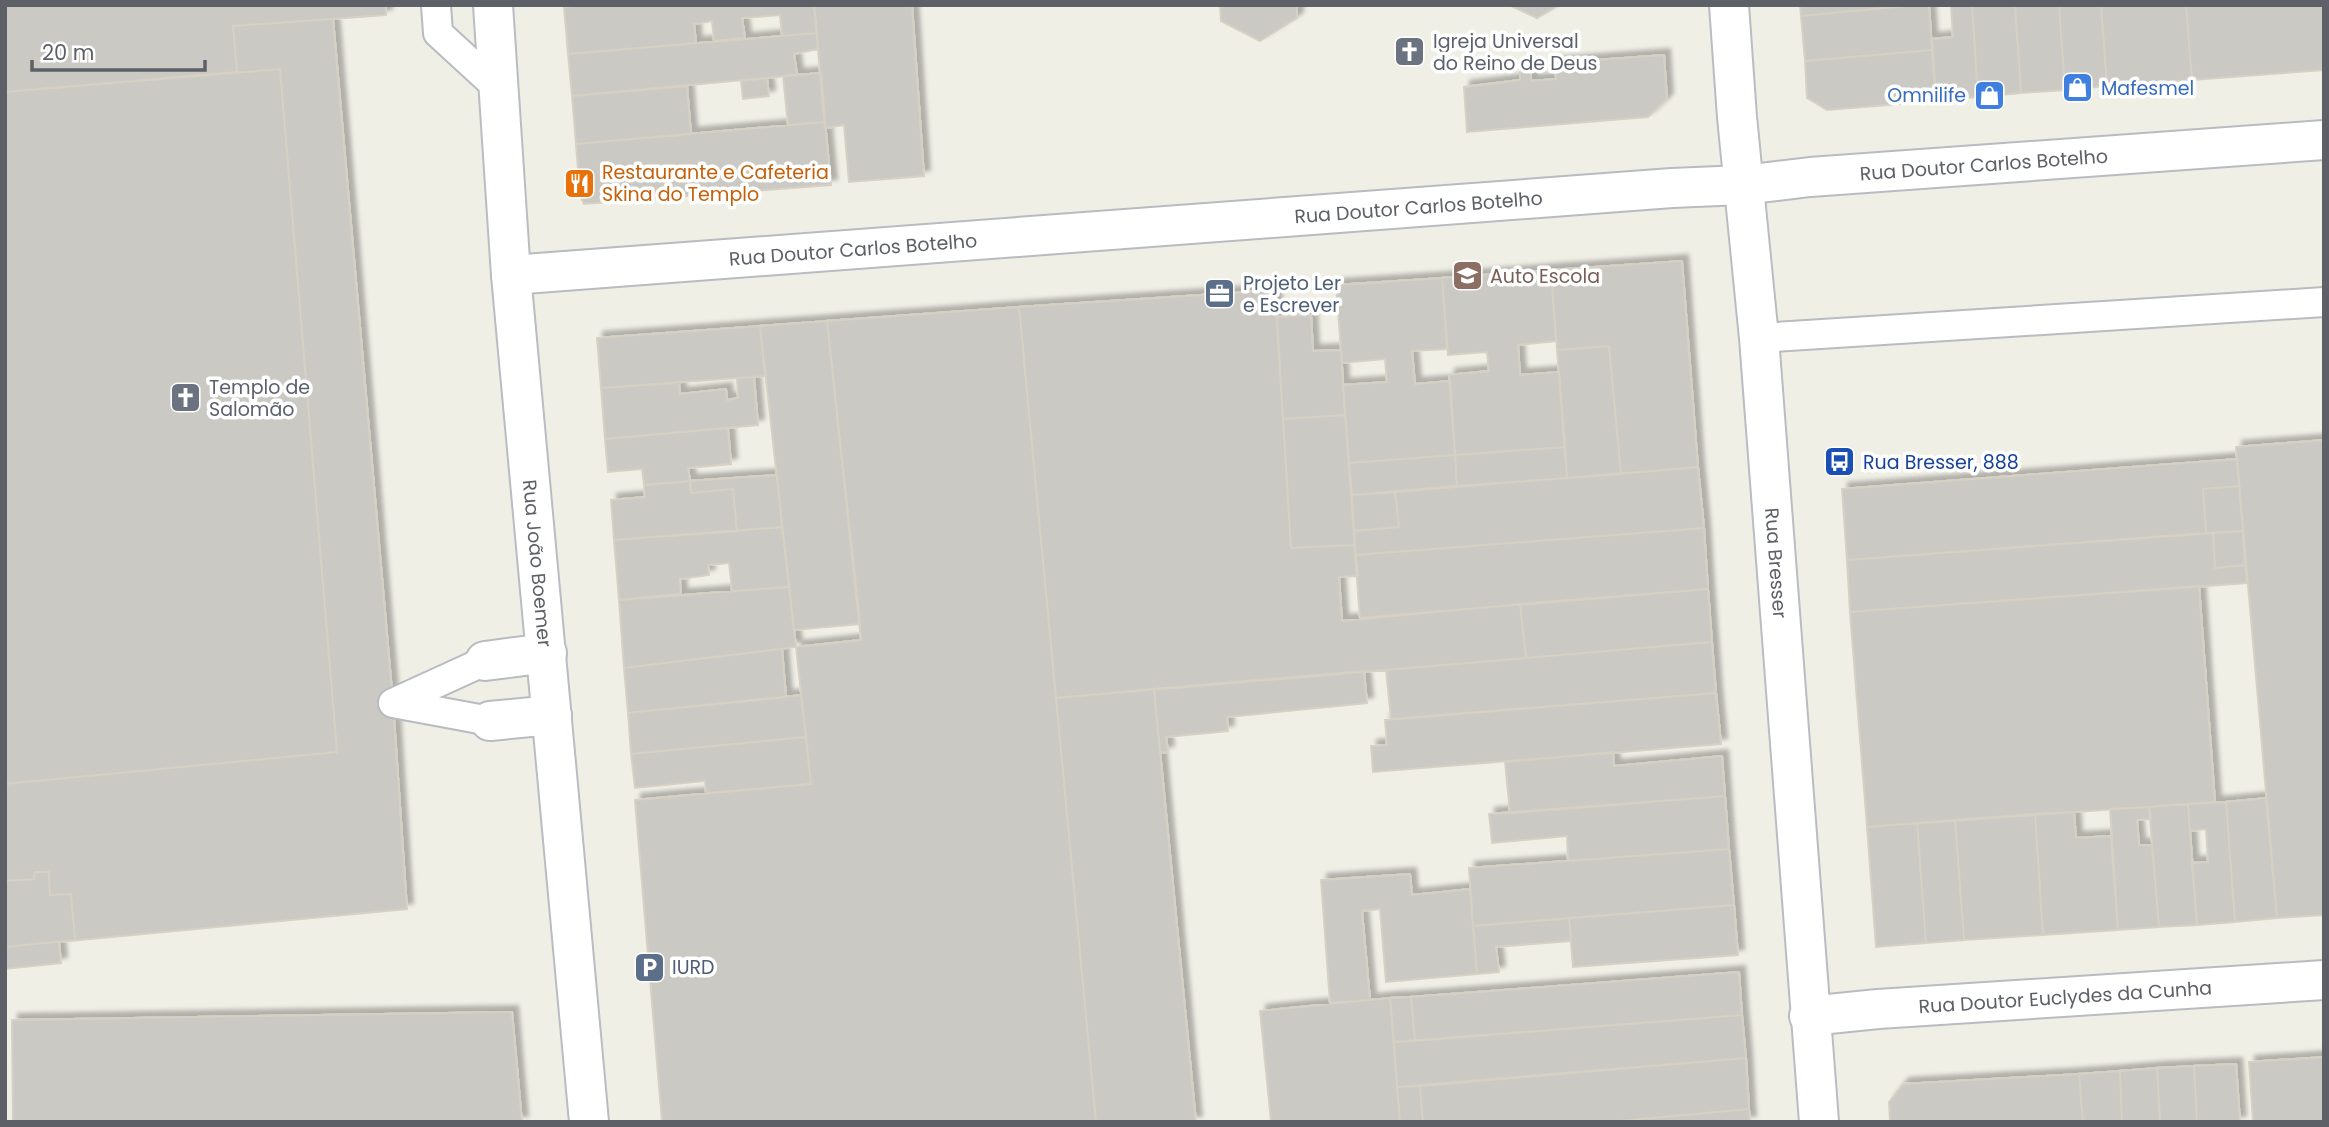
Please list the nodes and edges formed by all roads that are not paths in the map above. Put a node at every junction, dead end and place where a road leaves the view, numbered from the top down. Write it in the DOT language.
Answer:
graph roads {
  1 [pos="436,5"];
  2 [pos="493,5"];
  3 [pos="1729,5"];
  4 [pos="499,89"];
  5 [pos="2324,140"];
  6 [pos="1743,185"];
  7 [pos="512,275"];
  8 [pos="2324,302"];
  9 [pos="1759,338"];
  10 [pos="547,653"];
  11 [pos="485,661"];
  12 [pos="552,715"];
  13 [pos="490,721"];
  14 [pos="2324,980"];
  15 [pos="1809,1016"];
  16 [pos="589,1122"];
  17 [pos="1819,1122"];
  1 -- 4 [label="lane"];
  2 -- 4 [label="street, Rua João Boemer"];
  3 -- 6 [label="street, Rua Bresser"];
  4 -- 7 [label="street, Rua João Boemer"];
  5 -- 6 [label="street, Rua Doutor Carlos Botelho"];
  6 -- 7 [label="street, Rua Doutor Carlos Botelho"];
  6 -- 9 [label="street, Rua Bresser"];
  7 -- 10 [label="street, Rua João Boemer"];
  8 -- 9 [label="lane"];
  9 -- 15 [label="street, Rua Bresser"];
  10 -- 11 [label="street"];
  10 -- 12 [label="street, Rua João Boemer"];
  11 -- 13 [label="lane"];
  12 -- 13 [label="street"];
  12 -- 16 [label="street, Rua João Boemer"];
  14 -- 15 [label="street, Rua Doutor Euclydes da Cunha"];
  15 -- 17 [label="street, Rua Bresser"];
}
